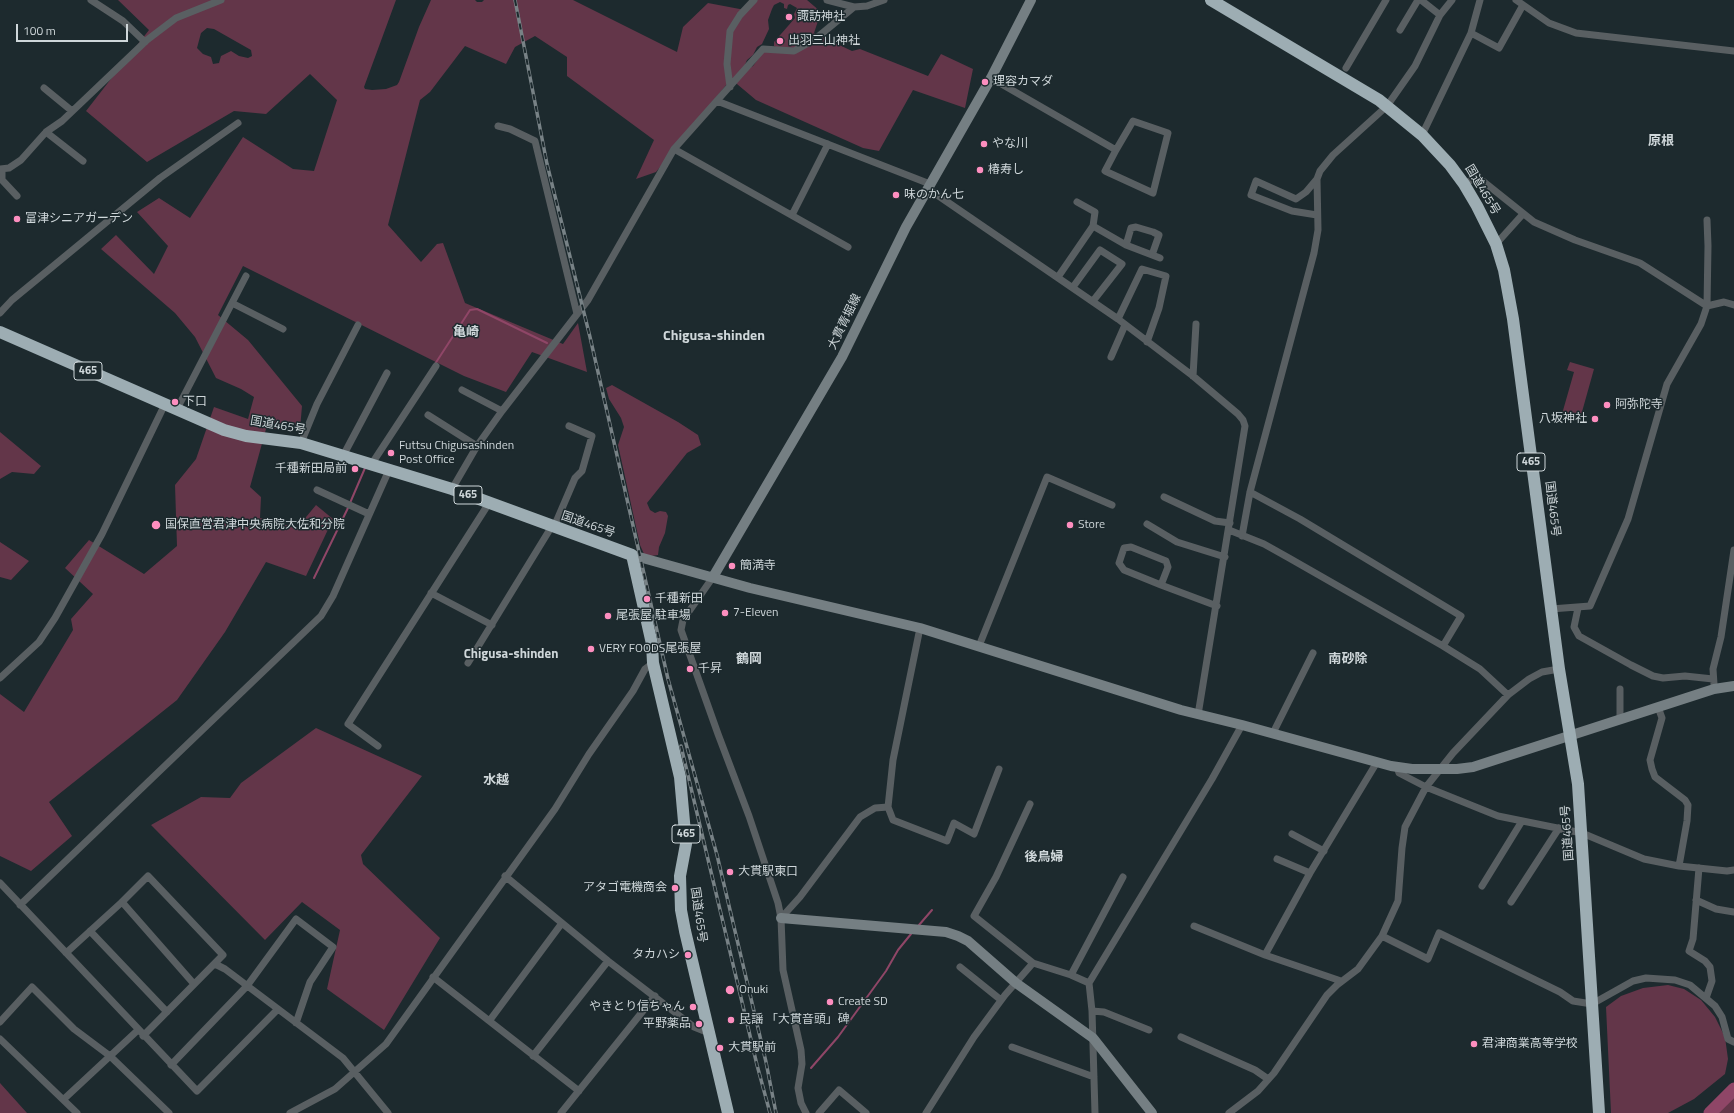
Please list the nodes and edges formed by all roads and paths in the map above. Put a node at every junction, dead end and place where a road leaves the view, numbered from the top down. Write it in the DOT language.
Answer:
graph roads {
  1 [pos="91,0"];
  2 [pos="221,0"];
  3 [pos="754,0"];
  4 [pos="827,0"];
  5 [pos="884,0"];
  6 [pos="1030,0"];
  7 [pos="1211,0"];
  8 [pos="1386,0"];
  9 [pos="1419,0"];
  10 [pos="1452,0"];
  11 [pos="1480,0"];
  12 [pos="1516,0"];
  13 [pos="1523,5"];
  14 [pos="854,8"];
  15 [pos="1440,15"];
  16 [pos="1400,30"];
  17 [pos="1471,33"];
  18 [pos="145,42"];
  19 [pos="1734,51"];
  20 [pos="1346,68"];
  21 [pos="991,78"];
  22 [pos="730,87"];
  23 [pos="44,88"];
  24 [pos="717,101"];
  25 [pos="1387,106"];
  26 [pos="72,111"];
  27 [pos="238,123"];
  28 [pos="498,126"];
  29 [pos="46,132"];
  30 [pos="1422,135"];
  31 [pos="828,144"];
  32 [pos="674,149"];
  33 [pos="1116,150"];
  34 [pos="83,161"];
  35 [pos="1,169"];
  36 [pos="1316,179"];
  37 [pos="1464,184"];
  38 [pos="928,186"];
  39 [pos="17,196"];
  40 [pos="1076,202"];
  41 [pos="1523,214"];
  42 [pos="792,215"];
  43 [pos="1318,215"];
  44 [pos="1706,220"];
  45 [pos="1092,226"];
  46 [pos="1496,244"];
  47 [pos="1126,245"];
  48 [pos="848,247"];
  49 [pos="1152,255"];
  50 [pos="1160,258"];
  51 [pos="246,276"];
  52 [pos="1058,277"];
  53 [pos="1073,287"];
  54 [pos="1093,301"];
  55 [pos="232,303"];
  56 [pos="1734,304"];
  57 [pos="1707,306"];
  58 [pos="0,313"];
  59 [pos="577,314"];
  60 [pos="1118,319"];
  61 [pos="1196,324"];
  62 [pos="358,325"];
  63 [pos="1125,325"];
  64 [pos="283,329"];
  65 [pos="0,332"];
  66 [pos="1147,342"];
  67 [pos="1111,357"];
  68 [pos="436,366"];
  69 [pos="387,373"];
  70 [pos="1193,376"];
  71 [pos="462,390"];
  72 [pos="164,404"];
  73 [pos="177,409"];
  74 [pos="502,412"];
  75 [pos="428,415"];
  76 [pos="569,426"];
  77 [pos="301,444"];
  78 [pos="477,446"];
  79 [pos="343,456"];
  80 [pos="371,465"];
  81 [pos="389,470"];
  82 [pos="452,489"];
  83 [pos="317,490"];
  84 [pos="1250,492"];
  85 [pos="1164,497"];
  86 [pos="489,503"];
  87 [pos="1112,506"];
  88 [pos="369,514"];
  89 [pos="1148,524"];
  90 [pos="1229,526"];
  91 [pos="553,527"];
  92 [pos="1242,536"];
  93 [pos="1734,550"];
  94 [pos="632,555"];
  95 [pos="1225,557"];
  96 [pos="713,577"];
  97 [pos="1161,585"];
  98 [pos="431,594"];
  99 [pos="1217,606"];
  100 [pos="1578,608"];
  101 [pos="1551,609"];
  102 [pos="492,626"];
  103 [pos="920,628"];
  104 [pos="979,646"];
  105 [pos="1443,646"];
  106 [pos="1313,653"];
  107 [pos="468,663"];
  108 [pos="653,663"];
  109 [pos="1559,669"];
  110 [pos="0,678"];
  111 [pos="1714,684"];
  112 [pos="1734,686"];
  113 [pos="1620,689"];
  114 [pos="1508,695"];
  115 [pos="1658,707"];
  116 [pos="1198,715"];
  117 [pos="1620,719"];
  118 [pos="1242,725"];
  119 [pos="1273,733"];
  120 [pos="1571,735"];
  121 [pos="378,746"];
  122 [pos="1377,762"];
  123 [pos="1397,767"];
  124 [pos="1440,769"];
  125 [pos="999,770"];
  126 [pos="1426,787"];
  127 [pos="1030,804"];
  128 [pos="888,808"];
  129 [pos="1522,821"];
  130 [pos="1559,828"];
  131 [pos="1582,833"];
  132 [pos="1292,834"];
  133 [pos="1324,851"];
  134 [pos="1277,859"];
  135 [pos="1680,866"];
  136 [pos="1699,868"];
  137 [pos="1734,870"];
  138 [pos="1310,873"];
  139 [pos="505,876"];
  140 [pos="1123,877"];
  141 [pos="0,883"];
  142 [pos="1482,886"];
  143 [pos="1696,900"];
  144 [pos="122,902"];
  145 [pos="1511,902"];
  146 [pos="20,905"];
  147 [pos="1734,912"];
  148 [pos="781,918"];
  149 [pos="562,923"];
  150 [pos="1194,926"];
  151 [pos="90,931"];
  152 [pos="1382,936"];
  153 [pos="66,953"];
  154 [pos="1265,955"];
  155 [pos="608,961"];
  156 [pos="1033,963"];
  157 [pos="215,964"];
  158 [pos="960,967"];
  159 [pos="1071,975"];
  160 [pos="433,977"];
  161 [pos="1341,981"];
  162 [pos="1016,983"];
  163 [pos="1089,983"];
  164 [pos="194,984"];
  165 [pos="247,986"];
  166 [pos="655,996"];
  167 [pos="1706,998"];
  168 [pos="1001,1000"];
  169 [pos="1592,1004"];
  170 [pos="278,1009"];
  171 [pos="167,1012"];
  172 [pos="1092,1012"];
  173 [pos="490,1020"];
  174 [pos="0,1022"];
  175 [pos="296,1023"];
  176 [pos="1149,1030"];
  177 [pos="140,1033"];
  178 [pos="709,1033"];
  179 [pos="1181,1037"];
  180 [pos="1094,1038"];
  181 [pos="0,1040"];
  182 [pos="1734,1042"];
  183 [pos="1012,1047"];
  184 [pos="110,1056"];
  185 [pos="533,1056"];
  186 [pos="171,1065"];
  187 [pos="356,1071"];
  188 [pos="1094,1077"];
  189 [pos="1268,1079"];
  190 [pos="579,1091"];
  191 [pos="64,1099"];
  192 [pos="77,1113"];
  193 [pos="169,1113"];
  194 [pos="290,1113"];
  195 [pos="388,1113"];
  196 [pos="561,1113"];
  197 [pos="728,1113"];
  198 [pos="806,1113"];
  199 [pos="819,1113"];
  200 [pos="866,1113"];
  201 [pos="926,1113"];
  202 [pos="1095,1113"];
  203 [pos="1152,1113"];
  204 [pos="1229,1113"];
  205 [pos="1600,1113"];
  1 -- 18 [label="street"];
  2 -- 18 [label="street"];
  3 -- 22 [label="street"];
  4 -- 14 [label="street"];
  5 -- 14 [label="street"];
  6 -- 21 [label="street, 大貫青堀線"];
  7 -- 25 [label="highway, 国道465号 / 465"];
  8 -- 20 [label="street"];
  9 -- 15 [label="street"];
  9 -- 16 [label="street"];
  10 -- 15 [label="street"];
  11 -- 17 [label="street"];
  12 -- 13 [label="street"];
  13 -- 17 [label="street"];
  13 -- 19 [label="street"];
  14 -- 22 [label="street"];
  15 -- 25 [label="street"];
  17 -- 30 [label="street"];
  18 -- 26 [label="street"];
  21 -- 33 [label="street"];
  21 -- 38 [label="street, 大貫青堀線"];
  22 -- 24 [label="street"];
  23 -- 26 [label="street"];
  24 -- 31 [label="street"];
  24 -- 32 [label="street"];
  25 -- 30 [label="highway, 国道465号 / 465"];
  25 -- 36 [label="street"];
  26 -- 29 [label="street"];
  27 -- 58 [label="street"];
  28 -- 59 [label="street"];
  29 -- 34 [label="street"];
  29 -- 35 [label="street"];
  30 -- 37 [label="highway, 国道465号 / 465"];
  31 -- 38 [label="street"];
  31 -- 42 [label="street"];
  32 -- 42 [label="street"];
  32 -- 59 [label="street"];
  33 -- 33 [label="street"];
  35 -- 39 [label="street"];
  36 -- 43 [label="street"];
  36 -- 43 [label="street"];
  37 -- 41 [label="street"];
  37 -- 46 [label="highway, 国道465号 / 465"];
  38 -- 52 [label="street"];
  38 -- 96 [label="street, 大貫青堀線"];
  40 -- 45 [label="street"];
  41 -- 46 [label="street"];
  41 -- 57 [label="street"];
  42 -- 48 [label="street"];
  43 -- 84 [label="street"];
  44 -- 57 [label="street"];
  45 -- 47 [label="street"];
  45 -- 52 [label="street"];
  46 -- 101 [label="highway, 国道465号 / 465"];
  47 -- 49 [label="street"];
  47 -- 49 [label="street"];
  49 -- 50 [label="street"];
  51 -- 55 [label="street"];
  52 -- 53 [label="street"];
  53 -- 54 [label="street"];
  53 -- 54 [label="street"];
  54 -- 60 [label="street"];
  55 -- 64 [label="street"];
  55 -- 73 [label="street"];
  56 -- 57 [label="street"];
  57 -- 100 [label="street"];
  59 -- 74 [label="street"];
  60 -- 63 [label="street"];
  60 -- 66 [label="street"];
  61 -- 70 [label="street"];
  62 -- 77 [label="street"];
  63 -- 66 [label="street"];
  63 -- 67 [label="street"];
  65 -- 72 [label="highway, 国道465号 / 465"];
  66 -- 70 [label="street"];
  68 -- 80 [label="street"];
  69 -- 79 [label="street"];
  70 -- 90 [label="street"];
  71 -- 74 [label="street"];
  72 -- 73 [label="highway, 国道465号 / 465"];
  72 -- 110 [label="street"];
  73 -- 77 [label="highway, 国道465号 / 465"];
  74 -- 78 [label="street"];
  75 -- 78 [label="street"];
  76 -- 91 [label="street"];
  77 -- 79 [label="highway, 国道465号 / 465"];
  78 -- 82 [label="street"];
  79 -- 80 [label="highway, 国道465号 / 465"];
  80 -- 81 [label="highway, 国道465号 / 465"];
  81 -- 82 [label="highway, 国道465号 / 465"];
  81 -- 88 [label="street"];
  82 -- 86 [label="highway, 国道465号 / 465"];
  83 -- 88 [label="street"];
  84 -- 92 [label="street"];
  84 -- 105 [label="street"];
  85 -- 90 [label="street"];
  86 -- 91 [label="highway, 国道465号 / 465"];
  86 -- 98 [label="street"];
  87 -- 104 [label="street"];
  88 -- 146 [label="street"];
  89 -- 95 [label="street"];
  90 -- 92 [label="street"];
  90 -- 95 [label="street"];
  91 -- 94 [label="highway, 国道465号 / 465"];
  91 -- 102 [label="street"];
  92 -- 105 [label="street"];
  93 -- 111 [label="street"];
  94 -- 96 [label="street"];
  94 -- 108 [label="highway, 国道465号 / 465"];
  95 -- 99 [label="street"];
  96 -- 103 [label="street"];
  96 -- 148 [label="street"];
  97 -- 97 [label="street"];
  97 -- 99 [label="street"];
  98 -- 102 [label="street"];
  98 -- 121 [label="street"];
  99 -- 116 [label="street"];
  100 -- 101 [label="street"];
  100 -- 111 [label="street"];
  101 -- 109 [label="highway, 国道465号 / 465"];
  102 -- 107 [label="street"];
  103 -- 104 [label="street"];
  103 -- 128 [label="street"];
  104 -- 116 [label="street"];
  105 -- 114 [label="street"];
  106 -- 119 [label="street"];
  108 -- 139 [label="street"];
  108 -- 178 [label="highway, 国道465号 / 465"];
  109 -- 114 [label="street"];
  109 -- 120 [label="highway, 国道465号 / 465"];
  111 -- 112 [label="street"];
  111 -- 115 [label="street"];
  113 -- 117 [label="street"];
  114 -- 124 [label="street"];
  115 -- 117 [label="street"];
  115 -- 135 [label="street"];
  116 -- 118 [label="street"];
  117 -- 120 [label="street"];
  118 -- 119 [label="street"];
  118 -- 163 [label="street"];
  119 -- 122 [label="street"];
  120 -- 124 [label="street"];
  120 -- 131 [label="highway, 国道465号 / 465"];
  122 -- 123 [label="street"];
  122 -- 133 [label="street"];
  123 -- 124 [label="street"];
  123 -- 126 [label="street"];
  124 -- 126 [label="street"];
  125 -- 128 [label="street"];
  126 -- 129 [label="street"];
  126 -- 152 [label="street"];
  127 -- 156 [label="street"];
  128 -- 148 [label="street"];
  129 -- 130 [label="street"];
  129 -- 142 [label="street"];
  130 -- 131 [label="street"];
  130 -- 145 [label="street"];
  131 -- 135 [label="street"];
  131 -- 169 [label="highway, 国道465号 / 465"];
  132 -- 133 [label="street"];
  133 -- 138 [label="street"];
  134 -- 138 [label="street"];
  135 -- 136 [label="street"];
  136 -- 137 [label="street"];
  136 -- 143 [label="street"];
  138 -- 154 [label="street"];
  139 -- 149 [label="street"];
  139 -- 160 [label="street"];
  140 -- 159 [label="street"];
  141 -- 146 [label="street"];
  143 -- 147 [label="street"];
  143 -- 167 [label="street"];
  144 -- 151 [label="street"];
  144 -- 157 [label="street"];
  144 -- 164 [label="street"];
  146 -- 153 [label="street"];
  148 -- 162 [label="street"];
  148 -- 198 [label="street"];
  149 -- 155 [label="street"];
  149 -- 173 [label="street"];
  150 -- 154 [label="street"];
  151 -- 153 [label="street"];
  151 -- 171 [label="street"];
  152 -- 161 [label="street"];
  152 -- 169 [label="street"];
  153 -- 177 [label="street"];
  154 -- 161 [label="street"];
  155 -- 166 [label="street"];
  155 -- 185 [label="street"];
  156 -- 159 [label="street"];
  156 -- 162 [label="street"];
  157 -- 164 [label="street"];
  157 -- 165 [label="street"];
  158 -- 168 [label="street"];
  159 -- 163 [label="street"];
  160 -- 173 [label="street"];
  160 -- 187 [label="street"];
  161 -- 189 [label="street"];
  162 -- 168 [label="street"];
  162 -- 180 [label="street"];
  163 -- 172 [label="street"];
  164 -- 171 [label="street"];
  165 -- 170 [label="street"];
  165 -- 175 [label="street"];
  165 -- 186 [label="street"];
  166 -- 178 [label="street"];
  166 -- 190 [label="street"];
  167 -- 169 [label="street"];
  167 -- 182 [label="street"];
  168 -- 201 [label="street"];
  169 -- 205 [label="highway, 国道465号 / 465"];
  170 -- 175 [label="street"];
  170 -- 186 [label="street"];
  171 -- 177 [label="street"];
  172 -- 176 [label="street"];
  172 -- 180 [label="street"];
  173 -- 185 [label="street"];
  174 -- 184 [label="street"];
  175 -- 187 [label="street"];
  177 -- 184 [label="street"];
  177 -- 186 [label="street"];
  178 -- 197 [label="highway, 国道465号 / 465"];
  179 -- 189 [label="street"];
  180 -- 188 [label="street"];
  180 -- 203 [label="street"];
  181 -- 191 [label="street"];
  183 -- 188 [label="street"];
  184 -- 191 [label="street"];
  184 -- 193 [label="street"];
  185 -- 190 [label="street"];
  187 -- 194 [label="street"];
  187 -- 195 [label="street"];
  188 -- 202 [label="street"];
  189 -- 204 [label="street"];
  190 -- 196 [label="street"];
  191 -- 192 [label="street"];
  199 -- 200 [label="street"];
}
